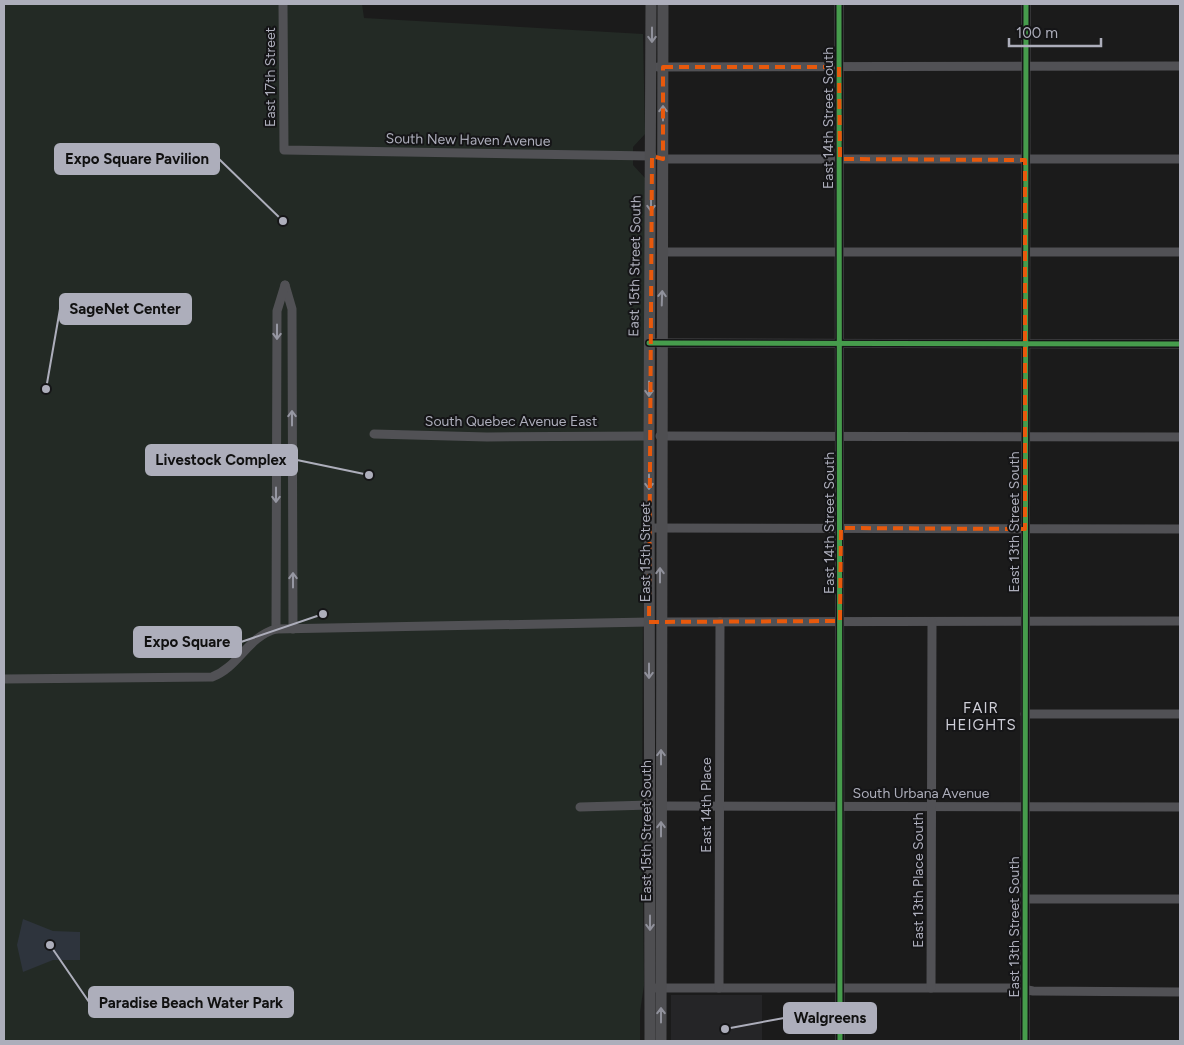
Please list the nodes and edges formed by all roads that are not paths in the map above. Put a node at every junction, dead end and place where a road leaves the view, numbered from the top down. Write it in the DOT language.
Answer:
graph roads {
  1 [pos="283,4"];
  2 [pos="652,4"];
  3 [pos="663,4"];
  4 [pos="839,4"];
  5 [pos="1026,4"];
  6 [pos="1026,66"];
  7 [pos="1180,66"];
  8 [pos="657,67"];
  9 [pos="839,67"];
  10 [pos="284,150"];
  11 [pos="657,158"];
  12 [pos="840,159"];
  13 [pos="1180,159"];
  14 [pos="1026,160"];
  15 [pos="657,252"];
  16 [pos="840,252"];
  17 [pos="1025,252"];
  18 [pos="1180,252"];
  19 [pos="655,343"];
  20 [pos="840,344"];
  21 [pos="1025,344"];
  22 [pos="1180,344"];
  23 [pos="374,434"];
  24 [pos="655,436"];
  25 [pos="1180,436"];
  26 [pos="840,437"];
  27 [pos="1025,437"];
  28 [pos="660,483"];
  29 [pos="655,528"];
  30 [pos="841,528"];
  31 [pos="1025,529"];
  32 [pos="1180,529"];
  33 [pos="1180,621"];
  34 [pos="655,622"];
  35 [pos="720,622"];
  36 [pos="840,622"];
  37 [pos="932,622"];
  38 [pos="1025,622"];
  39 [pos="276,629"];
  40 [pos="293,629"];
  41 [pos="4,680"];
  42 [pos="1025,714"];
  43 [pos="1180,714"];
  44 [pos="655,805"];
  45 [pos="931,806"];
  46 [pos="1025,806"];
  47 [pos="580,807"];
  48 [pos="719,807"];
  49 [pos="840,807"];
  50 [pos="1180,807"];
  51 [pos="1026,899"];
  52 [pos="1180,899"];
  53 [pos="656,988"];
  54 [pos="719,988"];
  55 [pos="840,988"];
  56 [pos="931,988"];
  57 [pos="1025,990"];
  58 [pos="1180,992"];
  59 [pos="650,1041"];
  60 [pos="661,1041"];
  61 [pos="840,1041"];
  62 [pos="1025,1041"];
  1 -- 10 [label="street, East 17th Street"];
  2 -- 8 [label="main road, East 15th Street South, one-way"];
  3 -- 8 [label="main road, East 15th Street South"];
  4 -- 9 [label="street, East 14th Street South"];
  5 -- 6 [label="street, East 13th Street South"];
  6 -- 7 [label="street"];
  6 -- 9 [label="street"];
  6 -- 14 [label="street, East 13th Street South"];
  8 -- 9 [label="street"];
  8 -- 11 [label="main road, East 15th Street South"];
  9 -- 12 [label="street, East 14th Street South"];
  10 -- 11 [label="street, South New Haven Avenue"];
  11 -- 12 [label="street, South New Haven Avenue"];
  11 -- 15 [label="main road, East 15th Street South"];
  12 -- 14 [label="street, South New Haven Avenue"];
  12 -- 16 [label="street, East 14th Street South"];
  13 -- 14 [label="street, South New Haven Avenue"];
  14 -- 17 [label="street, East 13th Street South"];
  15 -- 16 [label="street"];
  15 -- 19 [label="main road, East 15th Street South"];
  16 -- 17 [label="street"];
  16 -- 20 [label="street, East 14th Street South"];
  17 -- 18 [label="street"];
  17 -- 21 [label="street, East 13th Street South"];
  19 -- 20 [label="street"];
  19 -- 24 [label="main road, East 15th Street South"];
  20 -- 21 [label="street"];
  20 -- 26 [label="street, East 14th Street South"];
  21 -- 22 [label="street"];
  21 -- 27 [label="street, East 13th Street South"];
  23 -- 24 [label="street, South Quebec Avenue East"];
  24 -- 26 [label="street, South Quebec Avenue East"];
  24 -- 28 [label="main road, East 15th Street South"];
  24 -- 29 [label="main road, East 15th Street South, one-way"];
  25 -- 27 [label="street, South Quebec Avenue East"];
  26 -- 27 [label="street, South Quebec Avenue East"];
  26 -- 30 [label="street, East 14th Street South"];
  27 -- 31 [label="street, East 13th Street South"];
  28 -- 29 [label="main road, East 15th Street"];
  29 -- 30 [label="street"];
  29 -- 34 [label="main road, East 15th Street"];
  30 -- 31 [label="street"];
  30 -- 36 [label="street, East 14th Street South"];
  31 -- 32 [label="street"];
  31 -- 38 [label="street, East 13th Street South"];
  33 -- 38 [label="street"];
  34 -- 35 [label="street"];
  34 -- 40 [label="street"];
  34 -- 44 [label="main road, East 15th Street South"];
  35 -- 36 [label="street"];
  35 -- 48 [label="street, East 14th Place"];
  36 -- 37 [label="street"];
  36 -- 49 [label="street, East 14th Street South"];
  37 -- 38 [label="street"];
  37 -- 45 [label="street, East 13th Place South"];
  38 -- 42 [label="street, East 13th Street South"];
  39 -- 40 [label="street"];
  40 -- 39 [label="street, one-way"];
  39 -- 41 [label="street"];
  42 -- 43 [label="street"];
  42 -- 46 [label="street, East 13th Street South"];
  44 -- 47 [label="street, South Urbana Avenue"];
  44 -- 48 [label="street, South Urbana Avenue"];
  44 -- 53 [label="main road, East 15th Street South"];
  45 -- 46 [label="street, South Urbana Avenue"];
  45 -- 49 [label="street, South Urbana Avenue"];
  45 -- 56 [label="street, East 13th Place South"];
  46 -- 50 [label="street, South Urbana Avenue"];
  46 -- 51 [label="street, East 13th Street South"];
  48 -- 49 [label="street, South Urbana Avenue"];
  48 -- 54 [label="street, East 14th Place"];
  49 -- 55 [label="street, East 14th Street South"];
  51 -- 52 [label="street"];
  51 -- 57 [label="street, East 13th Street South"];
  53 -- 54 [label="street"];
  53 -- 59 [label="main road, East 15th Street South"];
  60 -- 53 [label="main road, East 15th Street South, one-way"];
  54 -- 55 [label="street"];
  55 -- 56 [label="street"];
  55 -- 61 [label="street, East 14th Street South"];
  56 -- 57 [label="street"];
  57 -- 58 [label="street"];
  57 -- 62 [label="street, East 13th Street South"];
}
